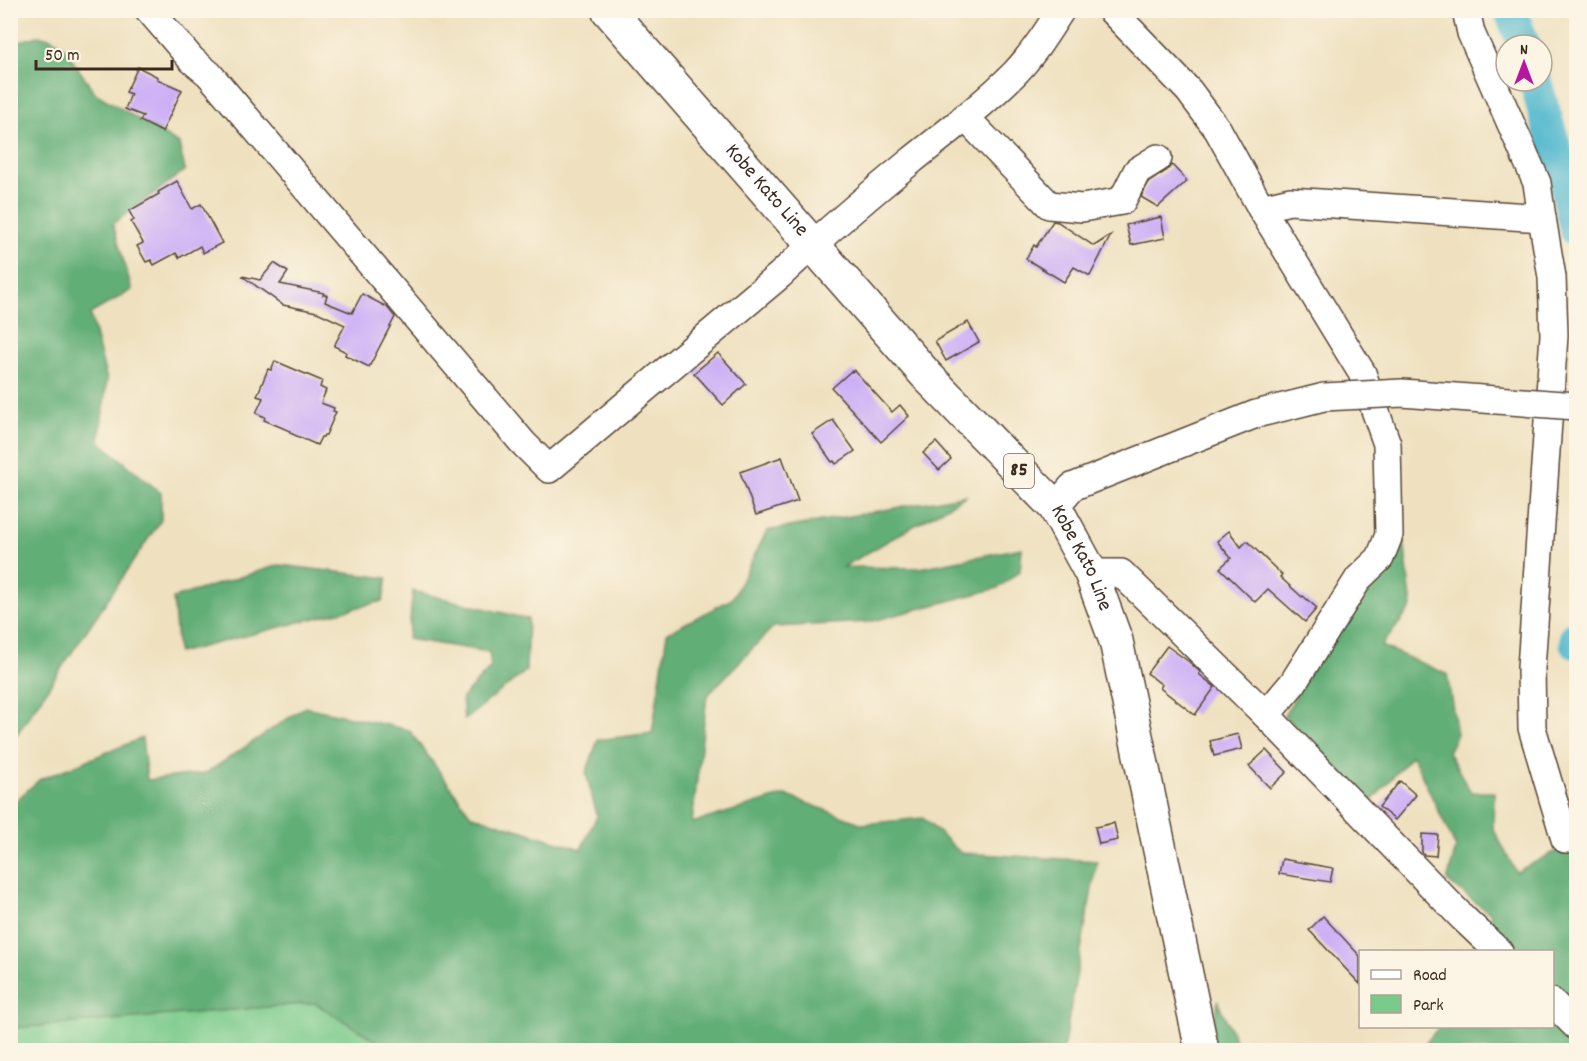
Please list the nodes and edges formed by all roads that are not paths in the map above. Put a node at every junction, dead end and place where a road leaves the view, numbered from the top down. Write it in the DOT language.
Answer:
graph roads {
  1 [pos="149,10"];
  2 [pos="608,10"];
  3 [pos="1061,10"];
  4 [pos="1111,10"];
  5 [pos="1466,10"];
  6 [pos="965,117"];
  7 [pos="1158,158"];
  8 [pos="1261,208"];
  9 [pos="1542,218"];
  10 [pos="812,244"];
  11 [pos="1576,406"];
  12 [pos="1055,507"];
  13 [pos="1091,573"];
  14 [pos="1266,715"];
  15 [pos="1565,839"];
  16 [pos="1498,950"];
  17 [pos="1554,1004"];
  18 [pos="1576,1026"];
  19 [pos="1203,1050"];
  1 -- 10 [label="street"];
  2 -- 10 [label="main road, Kobe Kato Line / 85"];
  3 -- 6 [label="street"];
  4 -- 8 [label="street"];
  5 -- 9 [label="street"];
  6 -- 7 [label="street"];
  6 -- 10 [label="street"];
  8 -- 9 [label="street"];
  8 -- 14 [label="street"];
  9 -- 15 [label="street"];
  10 -- 12 [label="main road, Kobe Kato Line / 85"];
  11 -- 12 [label="street, bridge"];
  12 -- 13 [label="main road, Kobe Kato Line / 85"];
  13 -- 14 [label="street"];
  13 -- 19 [label="main road, Kobe Kato Line / 85"];
  14 -- 16 [label="street"];
  17 -- 18 [label="street"];
}
